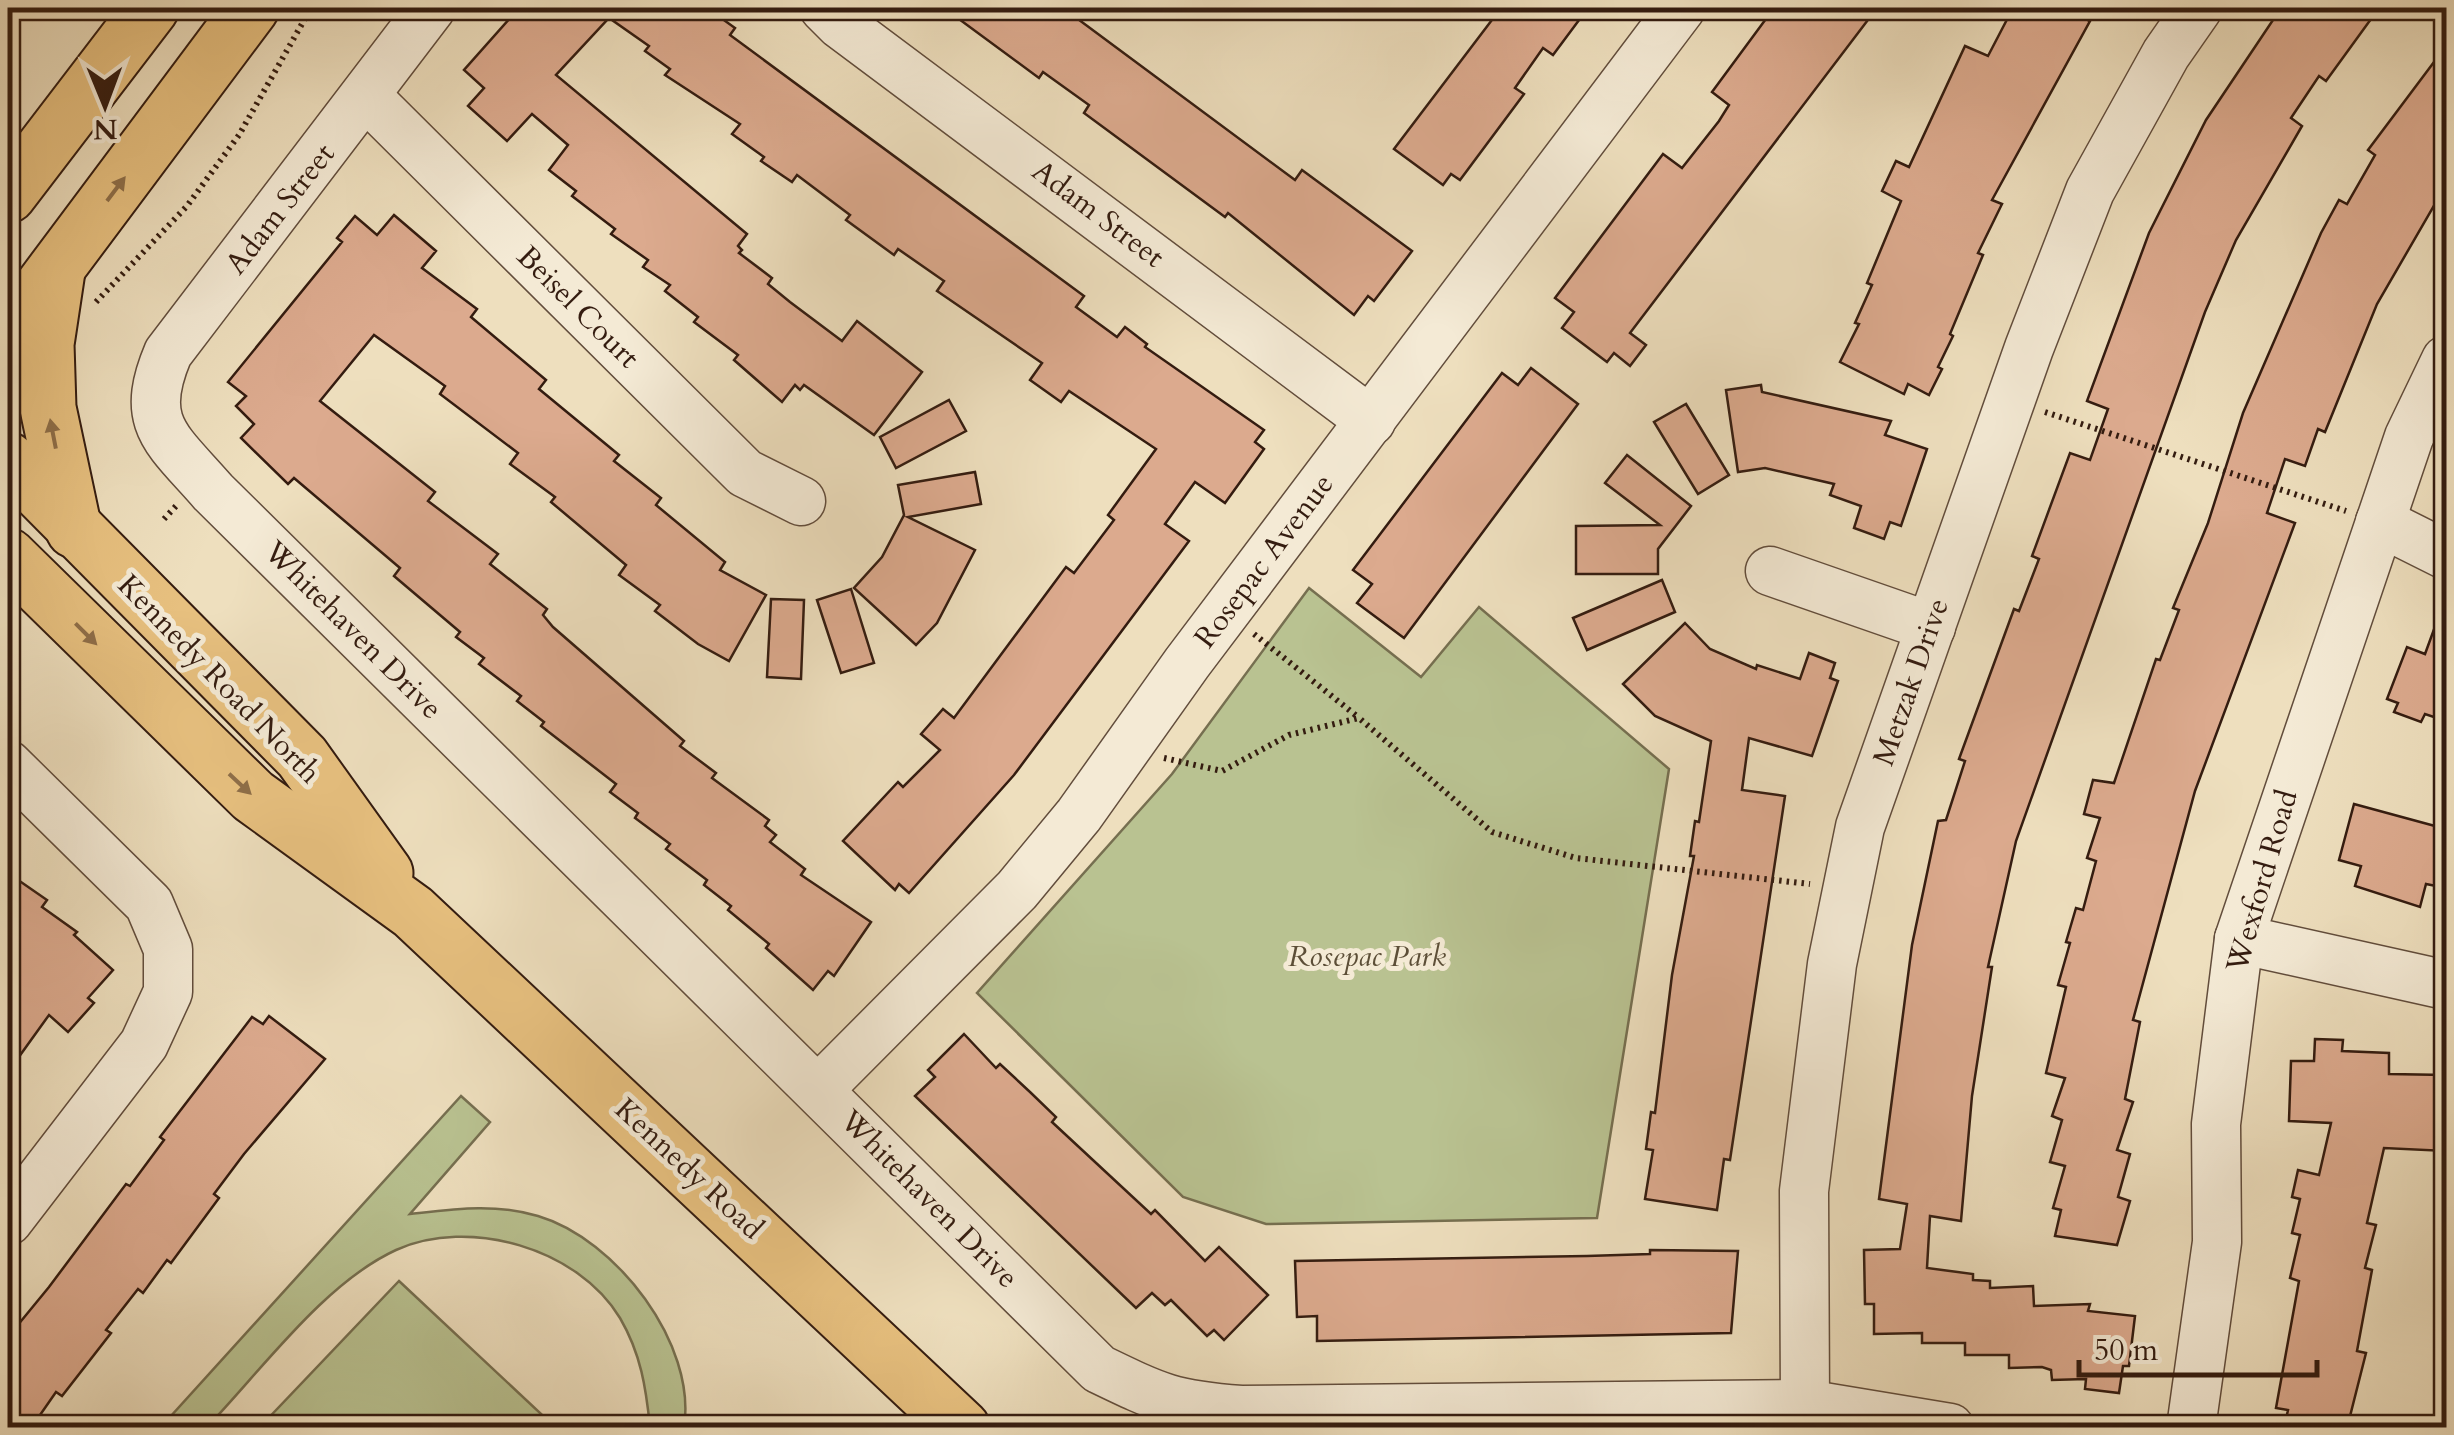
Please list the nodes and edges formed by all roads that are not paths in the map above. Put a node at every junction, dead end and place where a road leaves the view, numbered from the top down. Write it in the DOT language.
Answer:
graph roads {
  1 [pos="151,8"];
  2 [pos="251,8"];
  3 [pos="430,8"];
  4 [pos="824,8"];
  5 [pos="1681,8"];
  6 [pos="2198,8"];
  7 [pos="366,97"];
  8 [pos="12,187"];
  9 [pos="57,267"];
  10 [pos="8,333"];
  11 [pos="2446,360"];
  12 [pos="154,419"];
  13 [pos="1371,420"];
  14 [pos="8,460"];
  15 [pos="800,501"];
  16 [pos="2380,522"];
  17 [pos="74,530"];
  18 [pos="2446,555"];
  19 [pos="11,562"];
  20 [pos="1770,572"];
  21 [pos="1931,627"];
  22 [pos="8,765"];
  23 [pos="413,912"];
  24 [pos="2239,939"];
  25 [pos="2446,985"];
  26 [pos="819,1090"];
  27 [pos="8,1221"];
  28 [pos="1805,1404"];
  29 [pos="1669,1416"];
  30 [pos="962,1428"];
  31 [pos="1950,1428"];
  32 [pos="2191,1428"];
  1 -- 8 [label="main road"];
  9 -- 2 [label="main road, one-way"];
  3 -- 7 [label="street, Adam Street"];
  4 -- 13 [label="street, Adam Street"];
  5 -- 13 [label="street, Rosepac Avenue"];
  6 -- 21 [label="street, Metzak Drive"];
  7 -- 12 [label="street, Adam Street"];
  7 -- 15 [label="street, Beisel Court"];
  9 -- 10 [label="main road"];
  17 -- 9 [label="main road, one-way"];
  11 -- 16 [label="street, Wexford Road"];
  12 -- 26 [label="street, Whitehaven Drive"];
  13 -- 26 [label="street, Rosepac Avenue"];
  14 -- 17 [label="main road, Kennedy Road North"];
  16 -- 18 [label="street"];
  16 -- 24 [label="street, Wexford Road"];
  17 -- 23 [label="main road, Kennedy Road North"];
  19 -- 23 [label="main road, Kennedy Road North, one-way"];
  20 -- 21 [label="street"];
  21 -- 28 [label="street, Metzak Drive"];
  22 -- 27 [label="street"];
  23 -- 30 [label="main road, Kennedy Road"];
  24 -- 25 [label="street"];
  24 -- 32 [label="street, Wexford Road"];
  26 -- 29 [label="street, Whitehaven Drive"];
  28 -- 29 [label="street, Whitehaven Drive"];
  28 -- 31 [label="street, Whitehaven Drive"];
}
